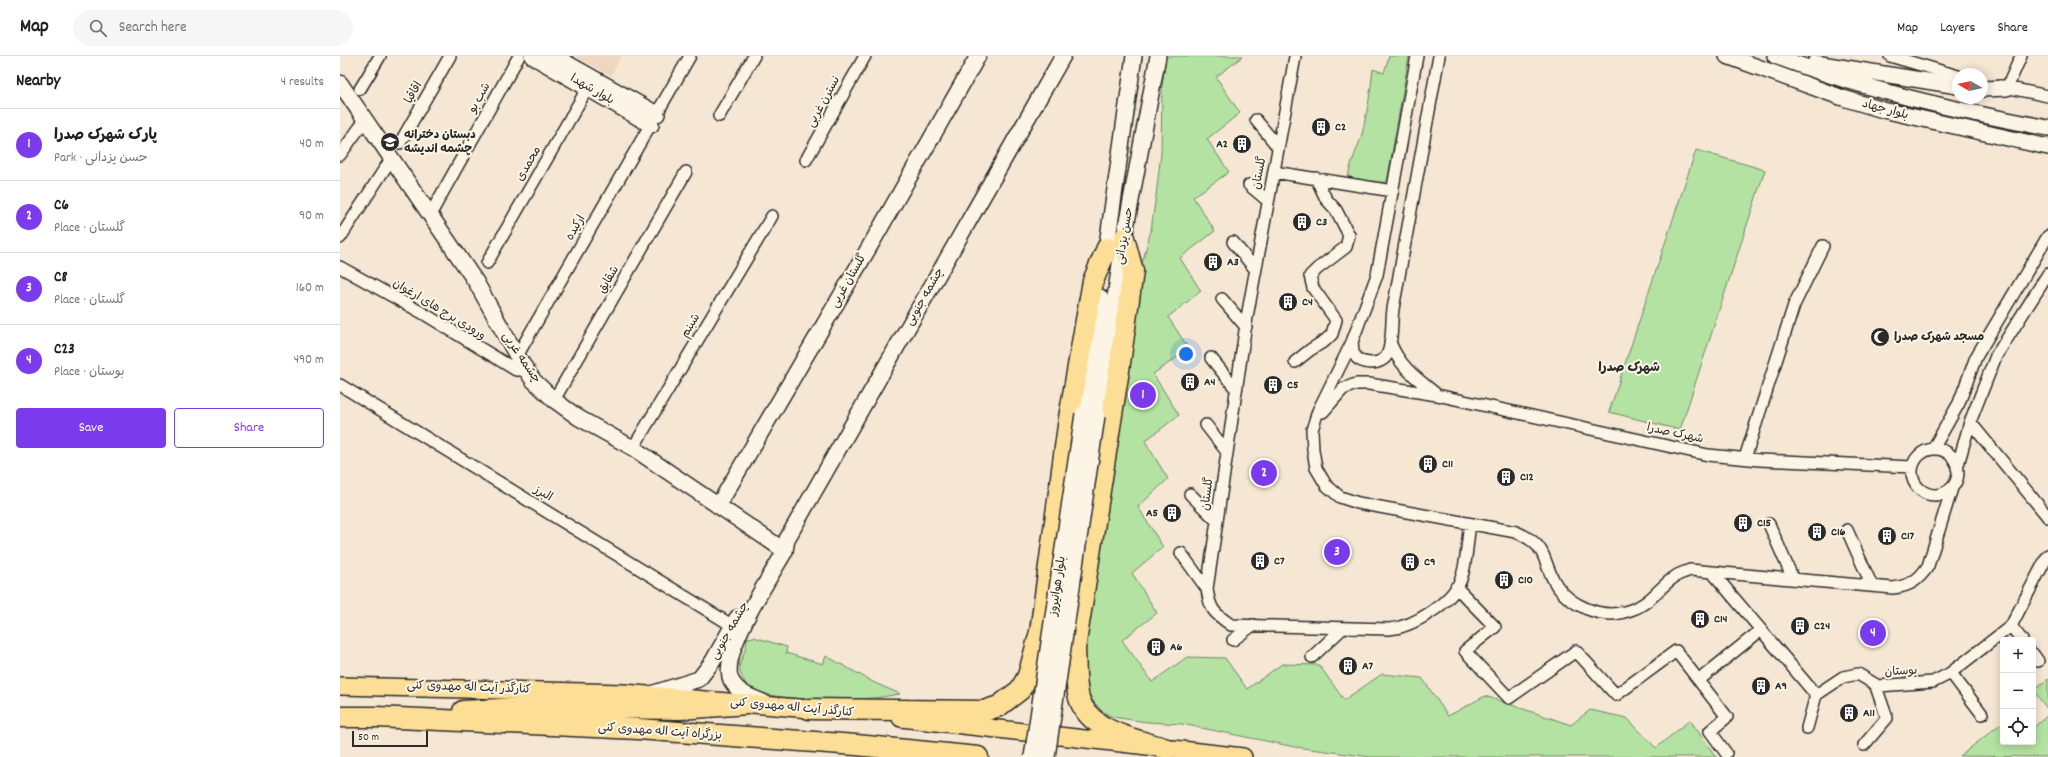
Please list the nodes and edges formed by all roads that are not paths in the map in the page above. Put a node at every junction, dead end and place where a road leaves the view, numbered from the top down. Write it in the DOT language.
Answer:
graph roads {
  1 [pos="380,56"];
  2 [pos="450,56"];
  3 [pos="519,56"];
  4 [pos="532,56"];
  5 [pos="554,56"];
  6 [pos="690,56"];
  7 [pos="754,56"];
  8 [pos="865,56"];
  9 [pos="978,56"];
  10 [pos="1063,56"];
  11 [pos="1125,56"];
  12 [pos="1134,56"];
  13 [pos="1158,56"];
  14 [pos="1295,56"];
  15 [pos="1416,56"];
  16 [pos="1439,56"];
  17 [pos="1727,56"];
  18 [pos="1890,56"];
  19 [pos="2020,56"];
  20 [pos="1777,57"];
  21 [pos="1917,60"];
  22 [pos="1952,74"];
  23 [pos="340,83"];
  24 [pos="591,83"];
  25 [pos="1988,83"];
  26 [pos="1952,85"];
  27 [pos="1130,88"];
  28 [pos="2007,88"];
  29 [pos="360,89"];
  30 [pos="1988,89"];
  31 [pos="2048,96"];
  32 [pos="719,116"];
  33 [pos="654,119"];
  34 [pos="365,120"];
  35 [pos="1256,120"];
  36 [pos="2048,128"];
  37 [pos="400,143"];
  38 [pos="1278,147"];
  39 [pos="2048,147"];
  40 [pos="340,155"];
  41 [pos="392,159"];
  42 [pos="806,160"];
  43 [pos="686,172"];
  44 [pos="1274,172"];
  45 [pos="1316,178"];
  46 [pos="1249,185"];
  47 [pos="1393,191"];
  48 [pos="1268,201"];
  49 [pos="430,215"];
  50 [pos="772,216"];
  51 [pos="2048,236"];
  52 [pos="340,238"];
  53 [pos="1124,238"];
  54 [pos="1233,242"];
  55 [pos="1823,246"];
  56 [pos="1107,248"];
  57 [pos="487,262"];
  58 [pos="340,268"];
  59 [pos="1256,270"];
  60 [pos="2048,274"];
  61 [pos="1222,299"];
  62 [pos="1246,327"];
  63 [pos="1352,342"];
  64 [pos="1390,342"];
  65 [pos="517,356"];
  66 [pos="1211,358"];
  67 [pos="1295,362"];
  68 [pos="526,370"];
  69 [pos="340,385"];
  70 [pos="1236,389"];
  71 [pos="1437,395"];
  72 [pos="554,400"];
  73 [pos="1090,415"];
  74 [pos="1970,422"];
  75 [pos="1206,424"];
  76 [pos="1312,430"];
  77 [pos="633,448"];
  78 [pos="1933,449"];
  79 [pos="1227,452"];
  80 [pos="1745,458"];
  81 [pos="1912,467"];
  82 [pos="1957,468"];
  83 [pos="1952,488"];
  84 [pos="1190,494"];
  85 [pos="718,506"];
  86 [pos="2048,517"];
  87 [pos="1217,521"];
  88 [pos="1470,524"];
  89 [pos="1770,524"];
  90 [pos="1847,530"];
  91 [pos="783,545"];
  92 [pos="1181,553"];
  93 [pos="2048,555"];
  94 [pos="1712,572"];
  95 [pos="1793,579"];
  96 [pos="1872,586"];
  97 [pos="1456,587"];
  98 [pos="1207,589"];
  99 [pos="1253,625"];
  100 [pos="733,626"];
  101 [pos="2011,626"];
  102 [pos="1343,628"];
  103 [pos="1761,630"];
  104 [pos="1040,632"];
  105 [pos="2020,637"];
  106 [pos="1233,640"];
  107 [pos="1075,649"];
  108 [pos="1312,657"];
  109 [pos="1951,673"];
  110 [pos="1699,680"];
  111 [pos="1875,684"];
  112 [pos="340,686"];
  113 [pos="649,694"];
  114 [pos="1816,695"];
  115 [pos="747,704"];
  116 [pos="773,706"];
  117 [pos="809,709"];
  118 [pos="1982,714"];
  119 [pos="340,717"];
  120 [pos="376,717"];
  121 [pos="1807,728"];
  122 [pos="1864,745"];
  123 [pos="1167,749"];
  124 [pos="1726,753"];
  125 [pos="978,757"];
  126 [pos="1032,757"];
  127 [pos="1047,757"];
  128 [pos="1243,757"];
  1 -- 29 [label="street"];
  2 -- 37 [label="street, اقاقیا"];
  3 -- 49 [label="street, شب بو"];
  4 -- 24 [label="street, بلوار شهدا"];
  5 -- 24 [label="street, بلوار شهدا"];
  6 -- 33 [label="street, ارکیده"];
  7 -- 32 [label="street"];
  8 -- 42 [label="street, نسترن غربی"];
  9 -- 85 [label="street, گلستان غربی"];
  10 -- 91 [label="street, چشمه جنوبی"];
  11 -- 27 [label="street"];
  12 -- 27 [label="street, حسن یزدانی"];
  13 -- 53 [label="street, حسن یزدانی"];
  14 -- 38 [label="street, گلستان"];
  15 -- 47 [label="street"];
  16 -- 64 [label="street"];
  17 -- 39 [label="street, بلوار جهاد"];
  18 -- 21 [label="street"];
  19 -- 28 [label="street"];
  20 -- 26 [label="street"];
  20 -- 36 [label="street, بلوار جهاد"];
  21 -- 22 [label="street"];
  23 -- 34 [label="street, چشمه غربی"];
  24 -- 33 [label="street, بلوار شهدا"];
  24 -- 57 [label="street, محمدی"];
  25 -- 28 [label="street"];
  27 -- 56 [label="street, حسن یزدانی"];
  28 -- 30 [label="street"];
  28 -- 31 [label="street"];
  33 -- 65 [label="street, ارکیده"];
  34 -- 40 [label="street"];
  34 -- 41 [label="street, چشمه غربی"];
  35 -- 38 [label="street"];
  38 -- 44 [label="street, گلستان"];
  41 -- 49 [label="street, چشمه غربی"];
  41 -- 52 [label="street"];
  43 -- 72 [label="street, شقایق"];
  44 -- 45 [label="street"];
  44 -- 48 [label="street, گلستان"];
  45 -- 47 [label="street"];
  45 -- 67 [label="street"];
  46 -- 48 [label="street"];
  47 -- 63 [label="street"];
  48 -- 59 [label="street, گلستان"];
  49 -- 65 [label="street, چشمه غربی"];
  50 -- 77 [label="street, شبنم"];
  51 -- 78 [label="street"];
  53 -- 73 [label="street, حسن یزدانی"];
  53 -- 107 [label="highway"];
  54 -- 59 [label="street"];
  55 -- 80 [label="street"];
  56 -- 73 [label="street, حسن یزدانی"];
  56 -- 104 [label="highway"];
  58 -- 68 [label="street, ورودی برج های ارغوان"];
  59 -- 62 [label="street, گلستان"];
  60 -- 74 [label="street"];
  61 -- 62 [label="street"];
  62 -- 70 [label="street, گلستان"];
  63 -- 64 [label="street"];
  63 -- 76 [label="street"];
  64 -- 71 [label="street"];
  65 -- 68 [label="street, چشمه غربی"];
  66 -- 70 [label="street"];
  68 -- 72 [label="street, چشمه غربی"];
  69 -- 100 [label="street, البرز"];
  70 -- 79 [label="street, گلستان"];
  71 -- 76 [label="street, شهرک صدرا"];
  71 -- 80 [label="street, شهرک صدرا"];
  72 -- 77 [label="street, چشمه غربی"];
  73 -- 126 [label="street, بلوار هوانیروز, bridge"];
  73 -- 127 [label="street, بلوار هوانیروز, bridge"];
  74 -- 82 [label="street"];
  74 -- 86 [label="street"];
  75 -- 79 [label="street"];
  76 -- 88 [label="street"];
  77 -- 85 [label="street, چشمه غربی"];
  78 -- 81 [label="street"];
  78 -- 82 [label="street"];
  79 -- 87 [label="street, گلستان"];
  80 -- 81 [label="street, شهرک صدرا"];
  81 -- 83 [label="street"];
  82 -- 83 [label="street"];
  83 -- 96 [label="street"];
  84 -- 87 [label="street"];
  85 -- 91 [label="street, چشمه غربی"];
  87 -- 98 [label="street, گلستان"];
  88 -- 94 [label="street"];
  88 -- 97 [label="street, گلستان"];
  89 -- 95 [label="street"];
  90 -- 96 [label="street"];
  91 -- 100 [label="street, چشمه جنوبی"];
  91 -- 116 [label="street, چشمه جنوبی"];
  92 -- 98 [label="street"];
  93 -- 101 [label="street, بوستان"];
  94 -- 95 [label="street"];
  94 -- 103 [label="street"];
  95 -- 96 [label="street"];
  97 -- 102 [label="street, گلستان"];
  97 -- 110 [label="street"];
  98 -- 99 [label="street, گلستان"];
  99 -- 102 [label="street, گلستان"];
  99 -- 106 [label="street"];
  100 -- 113 [label="street, چشمه جنوبی"];
  101 -- 105 [label="street"];
  101 -- 109 [label="street, بوستان"];
  102 -- 108 [label="street"];
  103 -- 110 [label="street"];
  103 -- 114 [label="street"];
  104 -- 107 [label="highway"];
  104 -- 117 [label="highway"];
  107 -- 123 [label="highway"];
  109 -- 111 [label="street, بوستان"];
  109 -- 118 [label="street"];
  110 -- 124 [label="street"];
  111 -- 114 [label="street, بوستان"];
  111 -- 122 [label="street"];
  112 -- 113 [label="main road, کنارگذر آیت اله مهدوی کنی"];
  113 -- 115 [label="main road, کنارگذر آیت اله مهدوی کنی"];
  114 -- 121 [label="street"];
  115 -- 116 [label="main road, کنارگذر آیت اله مهدوی کنی"];
  115 -- 120 [label="highway"];
  116 -- 117 [label="main road, کنارگذر آیت اله مهدوی کنی"];
  117 -- 123 [label="main road, کنارگذر آیت اله مهدوی کنی"];
  119 -- 120 [label="highway, بزرگراه آیت اله مهدوی کنی"];
  120 -- 125 [label="highway, بزرگراه آیت اله مهدوی کنی"];
  123 -- 128 [label="main road, کنارگذر آیت اله مهدوی کنی"];
}
